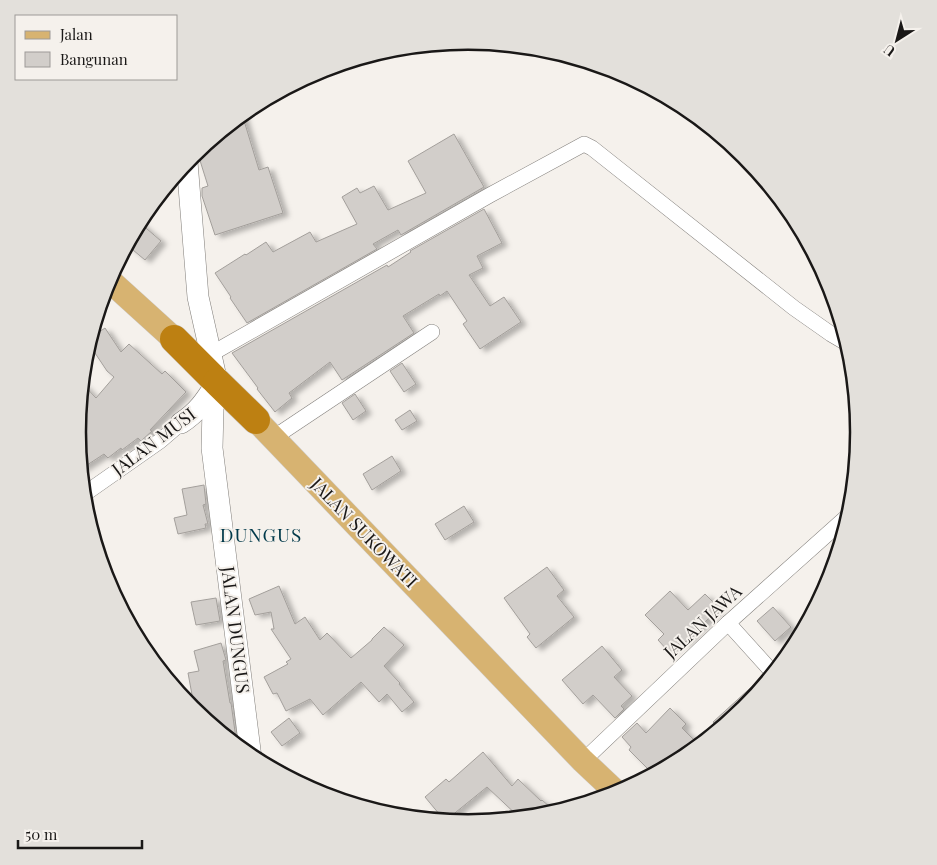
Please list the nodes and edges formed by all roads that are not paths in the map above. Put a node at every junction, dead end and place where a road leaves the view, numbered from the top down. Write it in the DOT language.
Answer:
graph roads {
  1 [pos="188,173"];
  2 [pos="115,286"];
  3 [pos="432,332"];
  4 [pos="174,339"];
  5 [pos="839,339"];
  6 [pos="214,371"];
  7 [pos="181,423"];
  8 [pos="264,429"];
  9 [pos="90,490"];
  10 [pos="840,523"];
  11 [pos="728,623"];
  12 [pos="769,669"];
  13 [pos="250,746"];
  14 [pos="583,761"];
  15 [pos="611,787"];
  16 [pos="605,790"];
  1 -- 6 [label="street, JALAN DUNGUS"];
  2 -- 4 [label="main road, JALAN SUKOWATI"];
  3 -- 8 [label="street"];
  4 -- 6 [label="highway, JALAN SUKOWATI"];
  5 -- 6 [label="street"];
  6 -- 7 [label="street, JALAN MUSI"];
  6 -- 8 [label="highway, JALAN SUKOWATI"];
  6 -- 13 [label="street, JALAN DUNGUS"];
  7 -- 9 [label="street, JALAN MUSI"];
  8 -- 14 [label="main road, JALAN SUKOWATI"];
  10 -- 11 [label="street, JALAN JAWA"];
  11 -- 12 [label="street"];
  11 -- 14 [label="street, JALAN JAWA"];
  14 -- 15 [label="main road"];
  14 -- 16 [label="street, JALAN SUKOWATI"];
}
